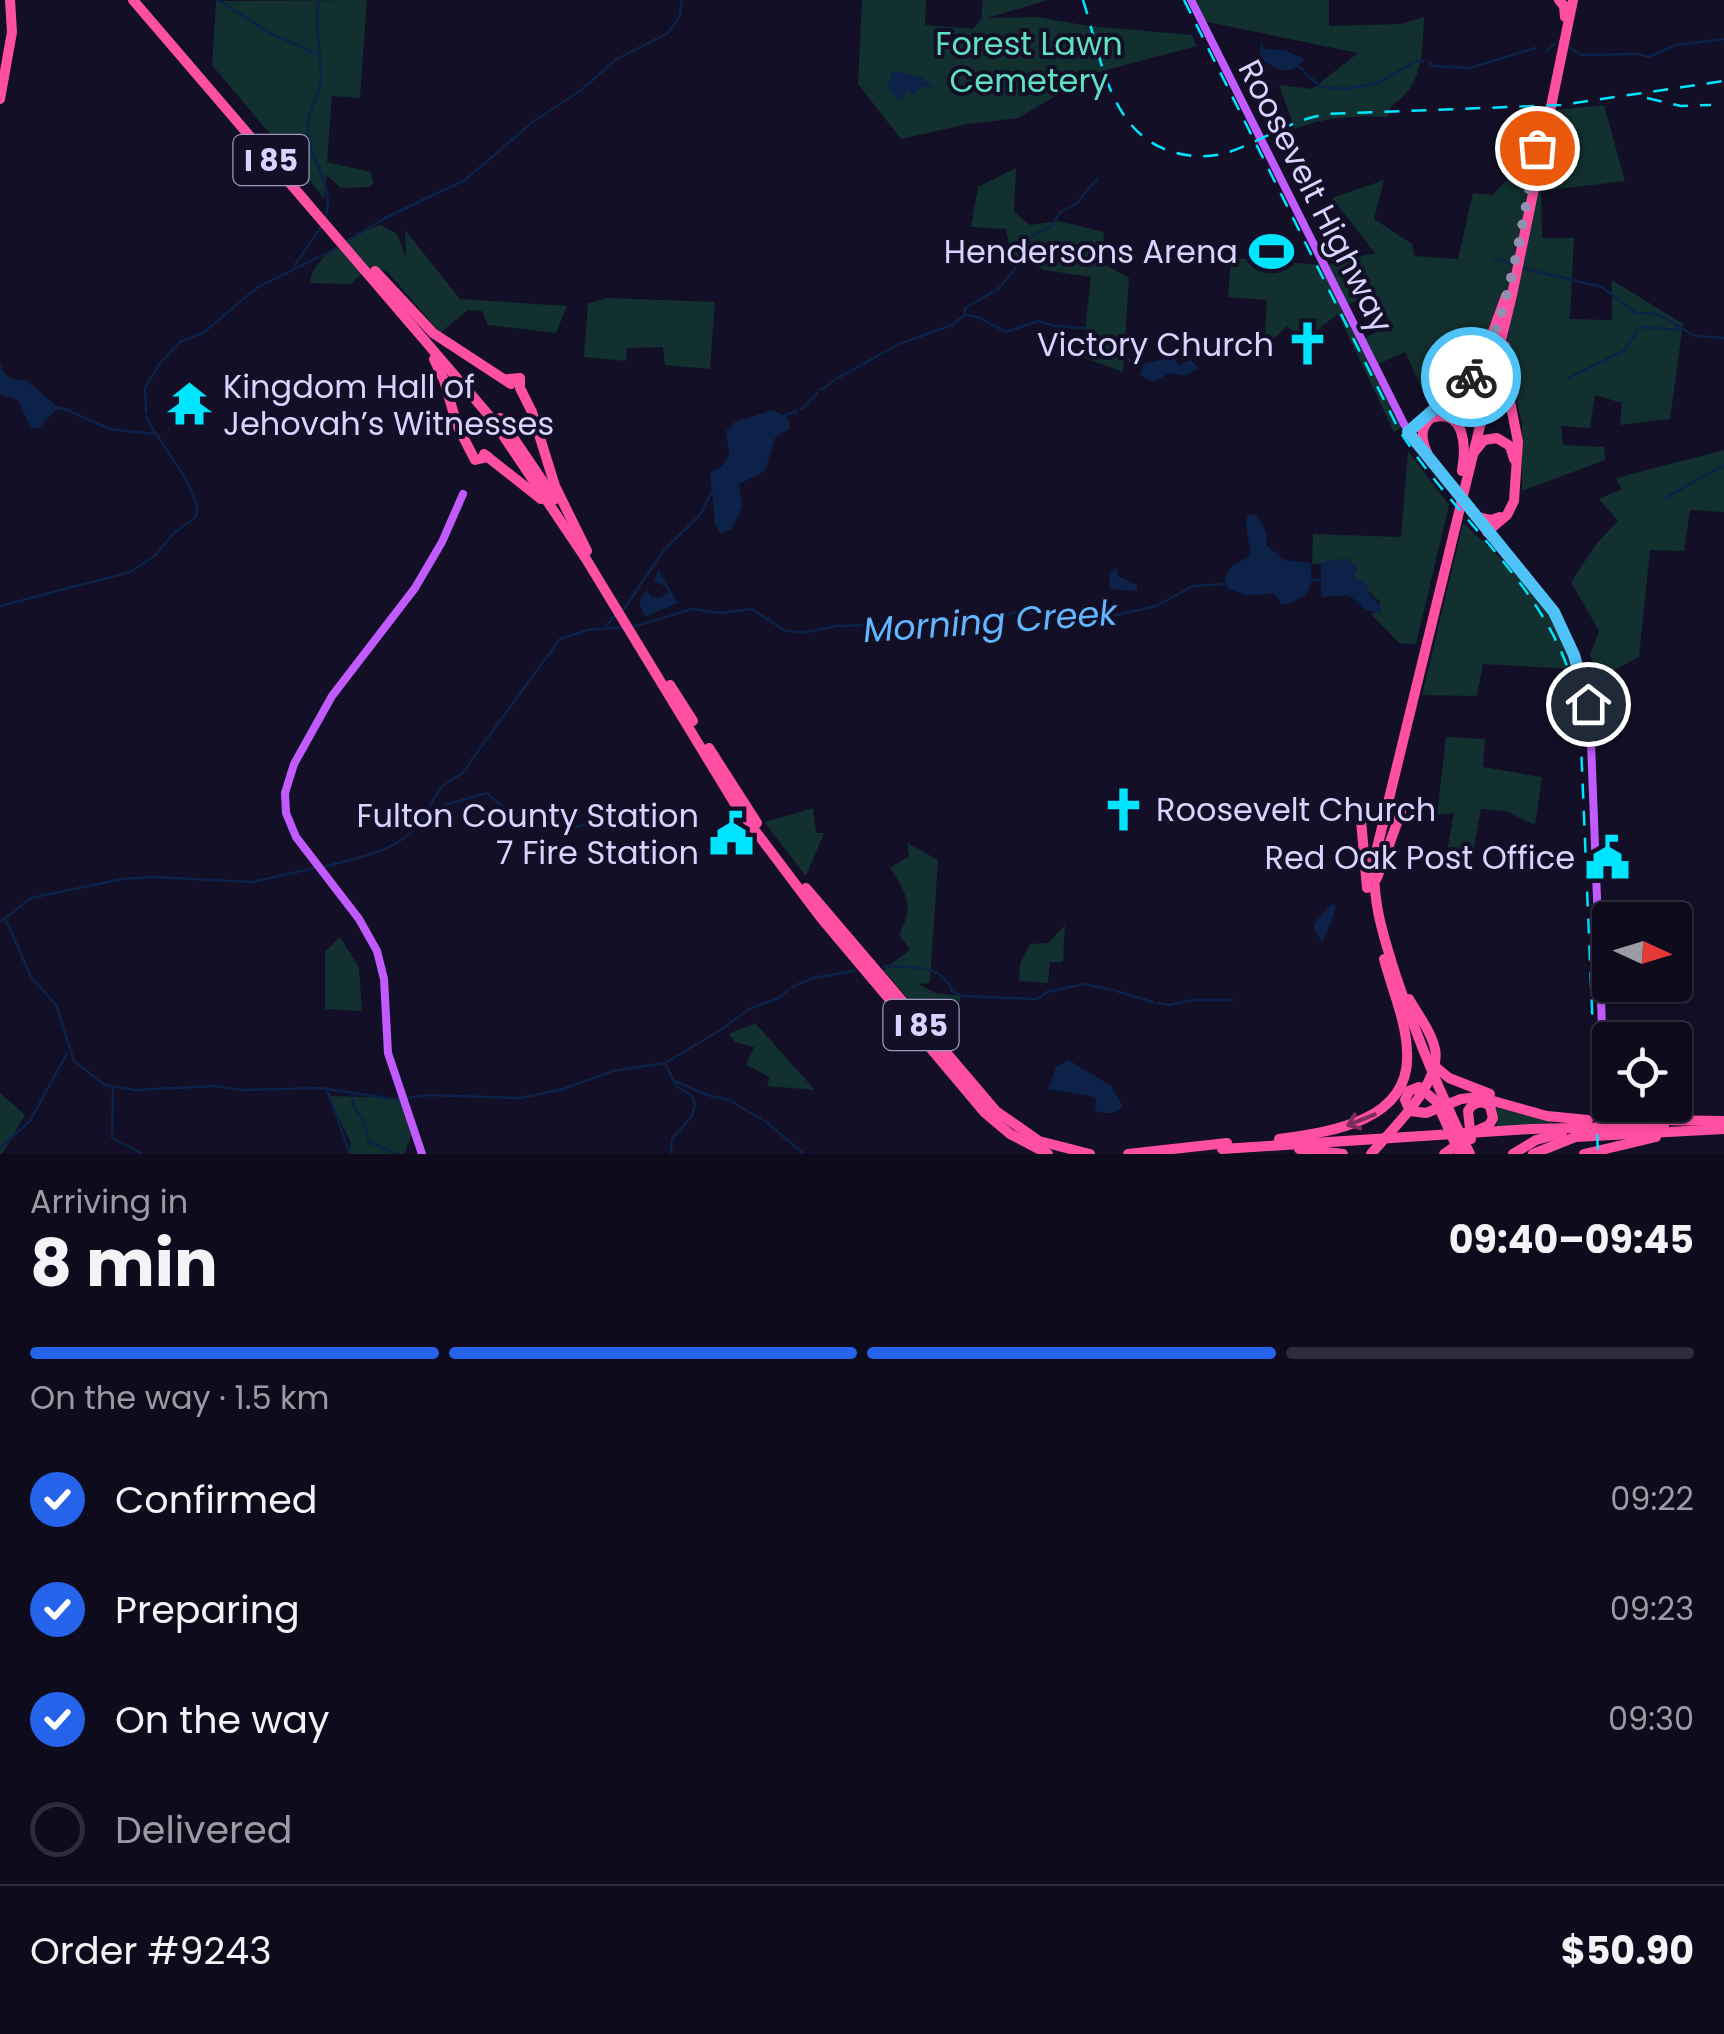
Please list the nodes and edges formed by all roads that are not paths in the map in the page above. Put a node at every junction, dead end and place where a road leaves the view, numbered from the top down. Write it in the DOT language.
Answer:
graph roads {
  1 [pos="10,0"];
  2 [pos="132,0"];
  3 [pos="141,0"];
  4 [pos="1191,0"];
  5 [pos="1569,4"];
  6 [pos="0,99"];
  7 [pos="374,272"];
  8 [pos="1510,292"];
  9 [pos="408,321"];
  10 [pos="1413,428"];
  11 [pos="1431,462"];
  12 [pos="1470,466"];
  13 [pos="1456,489"];
  14 [pos="463,494"];
  15 [pos="1476,517"];
  16 [pos="1501,517"];
  17 [pos="1486,530"];
  18 [pos="583,542"];
  19 [pos="586,559"];
  20 [pos="1360,809"];
  21 [pos="1401,812"];
  22 [pos="1371,898"];
  23 [pos="1388,961"];
  24 [pos="1418,1040"];
  25 [pos="391,1064"];
  26 [pos="396,1080"];
  27 [pos="1434,1106"];
  28 [pos="1547,1116"];
  29 [pos="1724,1126"];
  30 [pos="1612,1129"];
  31 [pos="1586,1130"];
  32 [pos="1474,1134"];
  33 [pos="1222,1150"];
  34 [pos="1610,1151"];
  35 [pos="422,1154"];
  36 [pos="1048,1154"];
  37 [pos="1090,1154"];
  38 [pos="1126,1154"];
  39 [pos="1343,1154"];
  40 [pos="1370,1154"];
  41 [pos="1444,1154"];
  42 [pos="1460,1154"];
  43 [pos="1473,1154"];
  44 [pos="1513,1154"];
  45 [pos="1533,1154"];
  46 [pos="1547,1154"];
  47 [pos="1587,1154"];
  1 -- 6 [label="highway"];
  2 -- 9 [label="highway, I 85"];
  3 -- 7 [label="highway, I 85"];
  4 -- 10 [label="main road, Roosevelt Highway"];
  5 -- 8 [label="highway"];
  7 -- 18 [label="highway, I 85"];
  7 -- 18 [label="highway"];
  8 -- 10 [label="highway"];
  8 -- 12 [label="highway"];
  8 -- 13 [label="highway"];
  8 -- 17 [label="highway"];
  9 -- 19 [label="highway, I 85"];
  9 -- 19 [label="highway"];
  10 -- 11 [label="main road, Roosevelt Highway"];
  10 -- 11 [label="highway"];
  10 -- 13 [label="highway"];
  11 -- 13 [label="main road, Roosevelt Highway"];
  12 -- 16 [label="highway"];
  12 -- 22 [label="highway"];
  13 -- 15 [label="main road, Roosevelt Highway"];
  13 -- 22 [label="highway"];
  14 -- 25 [label="main road"];
  15 -- 16 [label="highway"];
  15 -- 17 [label="main road, Roosevelt Highway"];
  16 -- 17 [label="highway"];
  17 -- 34 [label="main road, Roosevelt Highway"];
  18 -- 37 [label="highway, I 85"];
  19 -- 36 [label="highway, I 85"];
  20 -- 22 [label="highway"];
  21 -- 22 [label="highway"];
  22 -- 23 [label="highway"];
  23 -- 24 [label="highway"];
  23 -- 27 [label="highway"];
  23 -- 38 [label="highway, one-way"];
  23 -- 40 [label="highway"];
  24 -- 28 [label="highway"];
  24 -- 43 [label="highway"];
  25 -- 26 [label="main road"];
  25 -- 26 [label="main road"];
  26 -- 35 [label="main road"];
  27 -- 28 [label="highway"];
  27 -- 42 [label="highway"];
  28 -- 31 [label="highway"];
  29 -- 30 [label="highway"];
  29 -- 30 [label="highway"];
  29 -- 34 [label="highway"];
  30 -- 31 [label="highway"];
  31 -- 32 [label="highway"];
  31 -- 44 [label="highway"];
  31 -- 45 [label="highway"];
  31 -- 46 [label="highway"];
  32 -- 33 [label="highway"];
  32 -- 41 [label="highway"];
  32 -- 43 [label="highway"];
  33 -- 38 [label="highway"];
  33 -- 39 [label="highway"];
  34 -- 47 [label="highway"];
}
